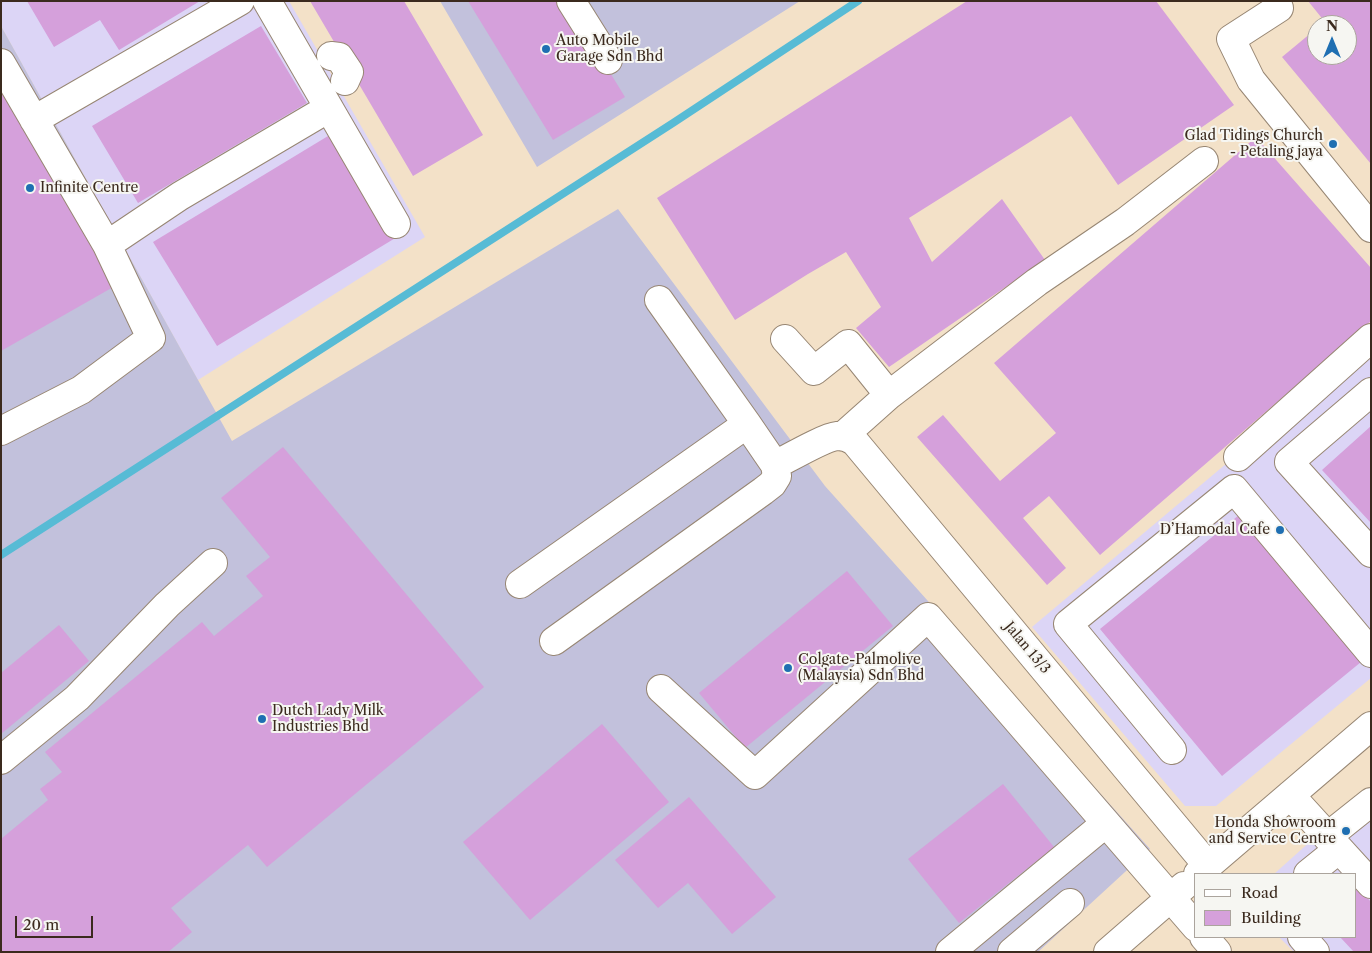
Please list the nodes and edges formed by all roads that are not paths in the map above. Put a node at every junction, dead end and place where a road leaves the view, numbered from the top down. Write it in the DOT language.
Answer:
graph roads {
  1 [pos="240,1"];
  2 [pos="267,1"];
  3 [pos="572,1"];
  4 [pos="1276,1"];
  5 [pos="331,56"];
  6 [pos="608,60"];
  7 [pos="1,63"];
  8 [pos="345,81"];
  9 [pos="329,108"];
  10 [pos="34,120"];
  11 [pos="1204,161"];
  12 [pos="396,224"];
  13 [pos="1371,228"];
  14 [pos="107,245"];
  15 [pos="659,300"];
  16 [pos="1371,338"];
  17 [pos="785,339"];
  18 [pos="1371,392"];
  19 [pos="889,395"];
  20 [pos="747,424"];
  21 [pos="1,431"];
  22 [pos="843,436"];
  23 [pos="1238,457"];
  24 [pos="775,465"];
  25 [pos="1371,554"];
  26 [pos="212,563"];
  27 [pos="520,584"];
  28 [pos="554,640"];
  29 [pos="1371,653"];
  30 [pos="661,689"];
  31 [pos="1371,726"];
  32 [pos="1172,750"];
  33 [pos="1,760"];
  34 [pos="1290,795"];
  35 [pos="1371,802"];
  36 [pos="1106,823"];
  37 [pos="1333,843"];
  38 [pos="1201,872"];
  39 [pos="1309,873"];
  40 [pos="1194,878"];
  41 [pos="1371,884"];
  42 [pos="1171,898"];
  43 [pos="1070,903"];
  44 [pos="1194,925"];
  45 [pos="1205,938"];
  46 [pos="1303,938"];
  47 [pos="950,952"];
  48 [pos="1012,952"];
  49 [pos="1108,952"];
  50 [pos="1218,952"];
  51 [pos="1315,952"];
  1 -- 10 [label="street"];
  2 -- 9 [label="street"];
  3 -- 6 [label="street"];
  4 -- 13 [label="street"];
  5 -- 8 [label="street"];
  7 -- 10 [label="street"];
  9 -- 12 [label="street"];
  9 -- 14 [label="street"];
  10 -- 14 [label="street"];
  11 -- 19 [label="street"];
  14 -- 21 [label="street"];
  15 -- 20 [label="street"];
  16 -- 23 [label="street"];
  17 -- 19 [label="street"];
  18 -- 25 [label="street"];
  19 -- 22 [label="street"];
  20 -- 24 [label="street"];
  20 -- 27 [label="street"];
  22 -- 24 [label="street"];
  22 -- 38 [label="street, Jalan 13/3"];
  24 -- 28 [label="street"];
  26 -- 33 [label="street"];
  29 -- 32 [label="street"];
  30 -- 36 [label="street"];
  31 -- 34 [label="street"];
  34 -- 37 [label="street"];
  34 -- 38 [label="street"];
  35 -- 37 [label="street"];
  36 -- 42 [label="street"];
  36 -- 47 [label="street"];
  37 -- 39 [label="street"];
  37 -- 41 [label="street"];
  40 -- 42 [label="street"];
  42 -- 44 [label="street"];
  42 -- 49 [label="street"];
  43 -- 48 [label="street"];
  45 -- 50 [label="street"];
  46 -- 51 [label="street"];
}
